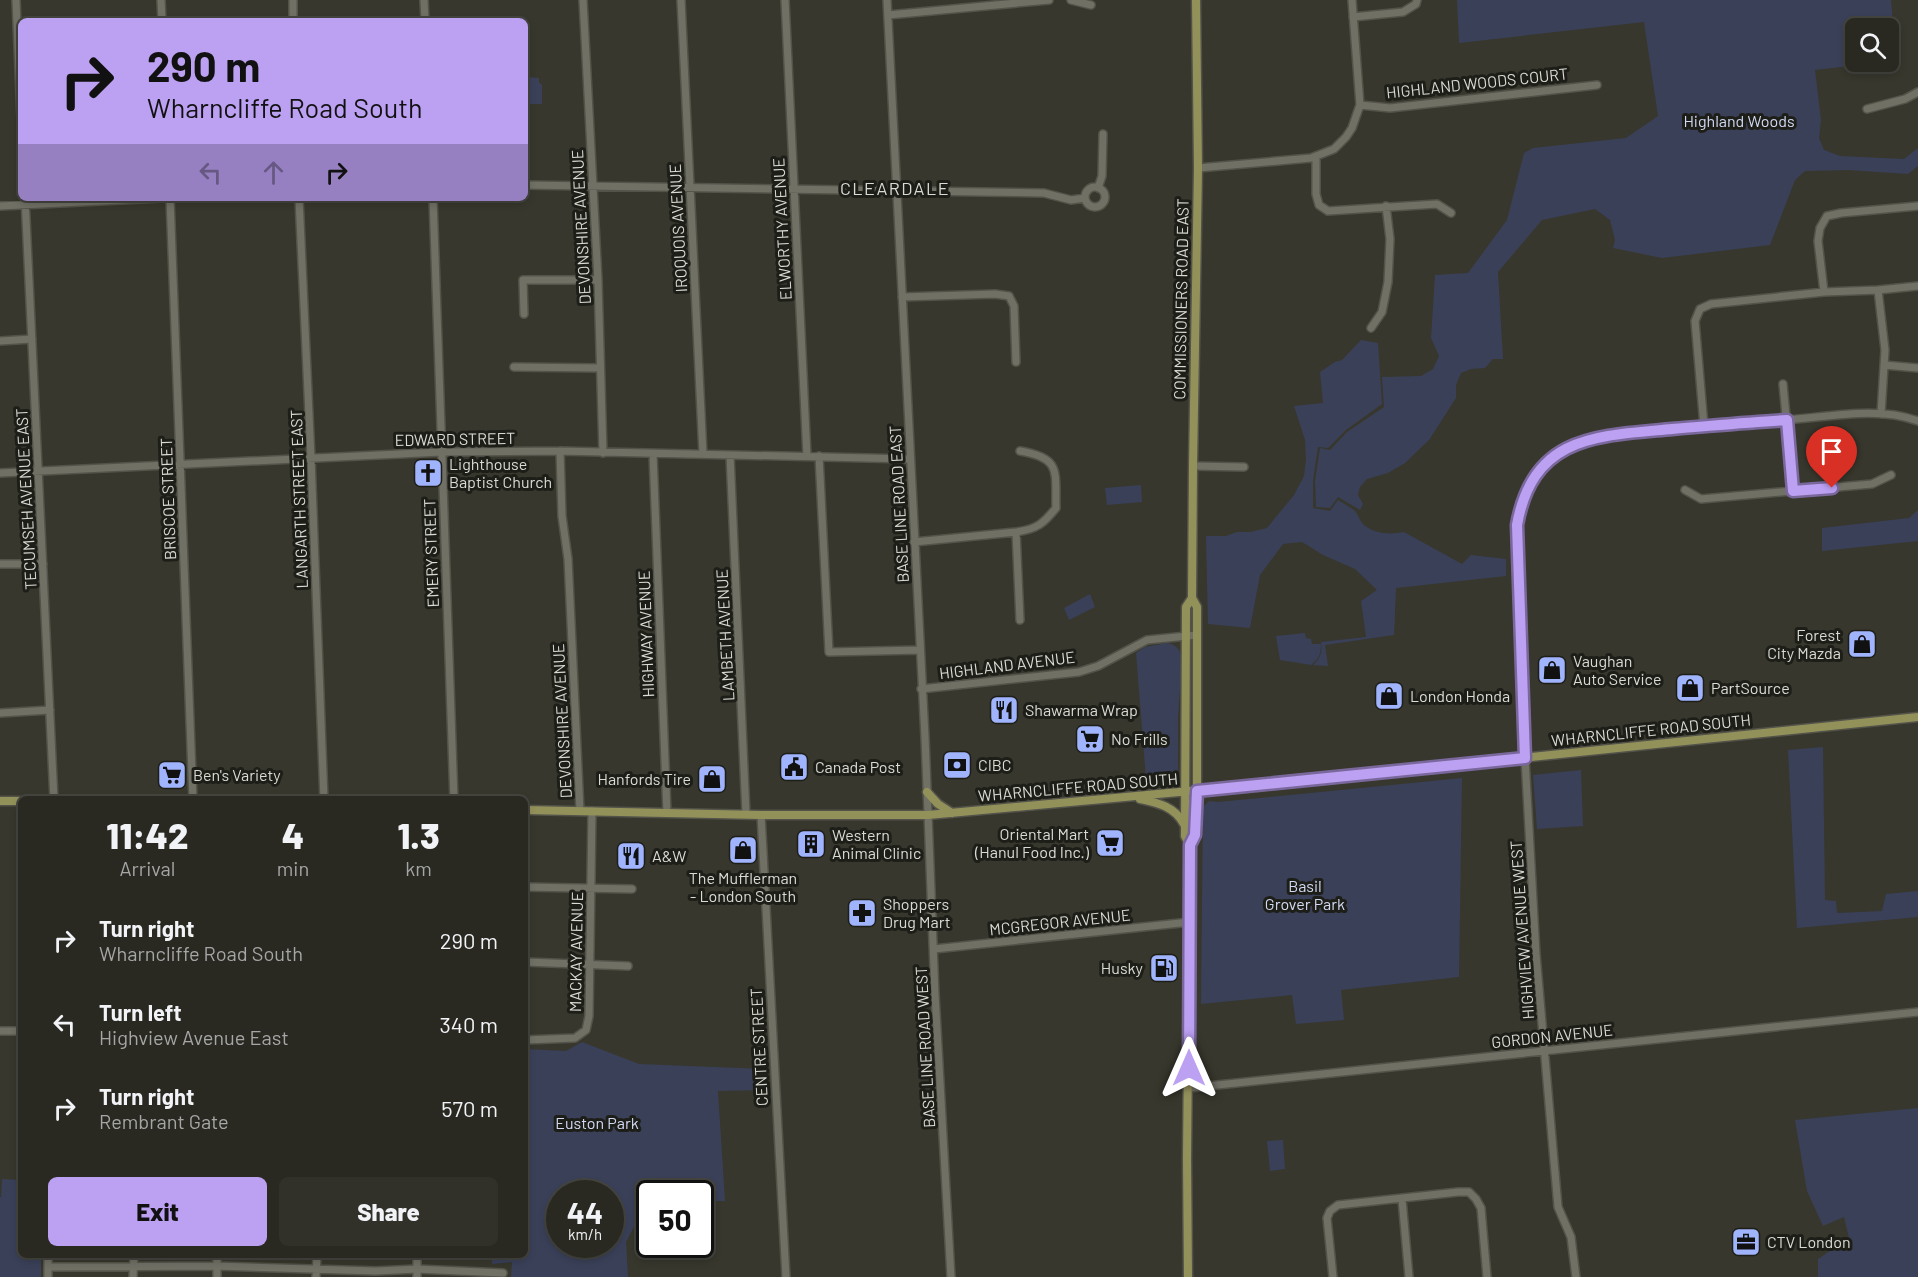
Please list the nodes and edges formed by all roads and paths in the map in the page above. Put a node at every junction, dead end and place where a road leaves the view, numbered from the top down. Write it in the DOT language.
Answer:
graph roads {
  1 [pos="16,0"];
  2 [pos="161,0"];
  3 [pos="293,0"];
  4 [pos="424,0"];
  5 [pos="583,0"];
  6 [pos="681,0"];
  7 [pos="785,0"];
  8 [pos="887,0"];
  9 [pos="1049,0"];
  10 [pos="1071,0"];
  11 [pos="1196,0"];
  12 [pos="1352,0"];
  13 [pos="1417,0"];
  14 [pos="1090,5"];
  15 [pos="888,15"];
  16 [pos="1353,17"];
  17 [pos="162,18"];
  18 [pos="293,18"];
  19 [pos="425,18"];
  20 [pos="18,47"];
  21 [pos="1597,85"];
  22 [pos="1918,92"];
  23 [pos="1360,105"];
  24 [pos="1867,110"];
  25 [pos="1103,134"];
  26 [pos="1316,156"];
  27 [pos="1198,168"];
  28 [pos="528,185"];
  29 [pos="592,185"];
  30 [pos="690,186"];
  31 [pos="794,188"];
  32 [pos="1098,188"];
  33 [pos="897,191"];
  34 [pos="1085,198"];
  35 [pos="25,201"];
  36 [pos="170,201"];
  37 [pos="299,201"];
  38 [pos="433,201"];
  39 [pos="0,206"];
  40 [pos="1386,206"];
  41 [pos="1918,206"];
  42 [pos="1451,213"];
  43 [pos="598,280"];
  44 [pos="1918,286"];
  45 [pos="1878,290"];
  46 [pos="1824,292"];
  47 [pos="902,297"];
  48 [pos="524,314"];
  49 [pos="1371,328"];
  50 [pos="32,339"];
  51 [pos="0,340"];
  52 [pos="1016,362"];
  53 [pos="1884,365"];
  54 [pos="514,367"];
  55 [pos="600,368"];
  56 [pos="1918,368"];
  57 [pos="1784,384"];
  58 [pos="1881,414"];
  59 [pos="1787,420"];
  60 [pos="1918,421"];
  61 [pos="1704,426"];
  62 [pos="560,451"];
  63 [pos="1020,451"];
  64 [pos="441,452"];
  65 [pos="603,453"];
  66 [pos="653,454"];
  67 [pos="703,454"];
  68 [pos="730,455"];
  69 [pos="807,456"];
  70 [pos="819,456"];
  71 [pos="311,458"];
  72 [pos="910,459"];
  73 [pos="180,464"];
  74 [pos="1193,466"];
  75 [pos="1244,467"];
  76 [pos="39,471"];
  77 [pos="0,473"];
  78 [pos="1891,475"];
  79 [pos="1685,490"];
  80 [pos="1793,491"];
  81 [pos="1016,532"];
  82 [pos="914,542"];
  83 [pos="0,564"];
  84 [pos="43,564"];
  85 [pos="1192,598"];
  86 [pos="1020,620"];
  87 [pos="1197,635"];
  88 [pos="1186,636"];
  89 [pos="920,650"];
  90 [pos="921,689"];
  91 [pos="50,710"];
  92 [pos="0,713"];
  93 [pos="1918,717"];
  94 [pos="1525,758"];
  95 [pos="1197,791"];
  96 [pos="927,792"];
  97 [pos="1184,792"];
  98 [pos="54,796"];
  99 [pos="193,796"];
  100 [pos="324,796"];
  101 [pos="454,796"];
  102 [pos="1131,797"];
  103 [pos="0,801"];
  104 [pos="18,801"];
  105 [pos="528,810"];
  106 [pos="580,811"];
  107 [pos="592,811"];
  108 [pos="667,813"];
  109 [pos="952,813"];
  110 [pos="746,814"];
  111 [pos="760,815"];
  112 [pos="928,815"];
  113 [pos="1185,826"];
  114 [pos="1190,845"];
  115 [pos="528,887"];
  116 [pos="591,888"];
  117 [pos="632,889"];
  118 [pos="1190,922"];
  119 [pos="933,949"];
  120 [pos="528,962"];
  121 [pos="589,964"];
  122 [pos="628,966"];
  123 [pos="1918,1012"];
  124 [pos="0,1031"];
  125 [pos="18,1031"];
  126 [pos="528,1040"];
  127 [pos="1543,1051"];
  128 [pos="1189,1088"];
  129 [pos="1402,1199"];
  130 [pos="48,1258"];
  131 [pos="134,1258"];
  132 [pos="217,1258"];
  133 [pos="317,1258"];
  134 [pos="217,1266"];
  135 [pos="48,1267"];
  136 [pos="134,1267"];
  137 [pos="316,1273"];
  138 [pos="417,1273"];
  139 [pos="502,1273"];
  140 [pos="48,1277"];
  141 [pos="133,1277"];
  142 [pos="217,1277"];
  143 [pos="786,1277"];
  144 [pos="951,1277"];
  145 [pos="1188,1277"];
  146 [pos="1333,1277"];
  147 [pos="1409,1277"];
  148 [pos="1487,1277"];
  149 [pos="1576,1277"];
  1 -- 20 [label="street"];
  2 -- 17 [label="street"];
  3 -- 18 [label="street"];
  4 -- 19 [label="street"];
  5 -- 29 [label="street, DEVONSHIRE AVENUE"];
  6 -- 30 [label="street, IROQUOIS AVENUE"];
  7 -- 31 [label="street, ELWORTHY AVENUE"];
  8 -- 15 [label="street, BASE LINE ROAD EAST"];
  9 -- 15 [label="street"];
  10 -- 14 [label="street"];
  11 -- 27 [label="main road, COMMISSIONERS ROAD EAST"];
  12 -- 16 [label="street"];
  13 -- 16 [label="street"];
  15 -- 33 [label="street, BASE LINE ROAD EAST"];
  16 -- 23 [label="street"];
  21 -- 23 [label="street, HIGHLAND WOODS COURT"];
  22 -- 24 [label="street"];
  23 -- 26 [label="street"];
  25 -- 32 [label="street"];
  26 -- 27 [label="street"];
  26 -- 40 [label="street"];
  27 -- 74 [label="main road, COMMISSIONERS ROAD EAST"];
  28 -- 29 [label="street"];
  29 -- 30 [label="street"];
  29 -- 43 [label="street, DEVONSHIRE AVENUE"];
  30 -- 31 [label="street"];
  30 -- 67 [label="street, IROQUOIS AVENUE"];
  31 -- 33 [label="street"];
  31 -- 69 [label="street, ELWORTHY AVENUE"];
  32 -- 34 [label="street"];
  32 -- 34 [label="street"];
  33 -- 34 [label="street"];
  33 -- 47 [label="street, BASE LINE ROAD EAST"];
  35 -- 39 [label="street"];
  35 -- 50 [label="street, TECUMSEH AVENUE EAST"];
  36 -- 73 [label="street, BRISCOE STREET"];
  37 -- 71 [label="street, LANGARTH STREET EAST"];
  38 -- 64 [label="street, EMERY STREET"];
  40 -- 42 [label="street"];
  40 -- 49 [label="street"];
  41 -- 46 [label="street"];
  43 -- 48 [label="street"];
  43 -- 55 [label="street, DEVONSHIRE AVENUE"];
  44 -- 45 [label="street"];
  45 -- 46 [label="street"];
  45 -- 53 [label="street"];
  46 -- 61 [label="street"];
  47 -- 52 [label="street"];
  47 -- 72 [label="street, BASE LINE ROAD EAST"];
  50 -- 51 [label="street"];
  50 -- 76 [label="street, TECUMSEH AVENUE EAST"];
  53 -- 56 [label="street"];
  53 -- 58 [label="street"];
  54 -- 55 [label="street"];
  55 -- 65 [label="street, DEVONSHIRE AVENUE"];
  57 -- 59 [label="street"];
  58 -- 59 [label="street, HIGHVIEW AVENUE WEST"];
  58 -- 60 [label="street, HIGHVIEW AVENUE WEST"];
  59 -- 61 [label="street, HIGHVIEW AVENUE WEST"];
  59 -- 80 [label="street"];
  61 -- 94 [label="street, HIGHVIEW AVENUE WEST"];
  62 -- 64 [label="street, EDWARD STREET"];
  62 -- 65 [label="street, EDWARD STREET"];
  62 -- 106 [label="street, DEVONSHIRE AVENUE"];
  63 -- 81 [label="street"];
  64 -- 71 [label="street, EDWARD STREET"];
  64 -- 101 [label="street, EMERY STREET"];
  65 -- 66 [label="street, EDWARD STREET"];
  66 -- 67 [label="street, EDWARD STREET"];
  66 -- 108 [label="street, HIGHWAY AVENUE"];
  67 -- 68 [label="street, EDWARD STREET"];
  68 -- 69 [label="street, EDWARD STREET"];
  68 -- 110 [label="street, LAMBETH AVENUE"];
  69 -- 70 [label="street, EDWARD STREET"];
  70 -- 72 [label="street, EDWARD STREET"];
  70 -- 89 [label="street"];
  71 -- 73 [label="street, EDWARD STREET"];
  71 -- 100 [label="street, LANGARTH STREET EAST"];
  72 -- 82 [label="street, BASE LINE ROAD EAST"];
  73 -- 76 [label="street, EDWARD STREET"];
  73 -- 99 [label="street, BRISCOE STREET"];
  74 -- 75 [label="street"];
  74 -- 85 [label="main road, COMMISSIONERS ROAD EAST"];
  76 -- 77 [label="street, EDWARD STREET"];
  76 -- 84 [label="street, TECUMSEH AVENUE EAST"];
  78 -- 80 [label="street"];
  79 -- 80 [label="street"];
  81 -- 82 [label="street"];
  81 -- 86 [label="street"];
  82 -- 89 [label="street, BASE LINE ROAD EAST"];
  83 -- 84 [label="street"];
  84 -- 91 [label="street, TECUMSEH AVENUE EAST"];
  85 -- 87 [label="main road, COMMISSIONERS ROAD EAST"];
  85 -- 88 [label="main road, COMMISSIONERS ROAD EAST"];
  87 -- 88 [label="street, HIGHLAND AVENUE"];
  87 -- 95 [label="main road, COMMISSIONERS ROAD EAST"];
  88 -- 90 [label="street, HIGHLAND AVENUE"];
  88 -- 97 [label="main road, COMMISSIONERS ROAD EAST"];
  89 -- 90 [label="street, BASE LINE ROAD EAST"];
  90 -- 96 [label="street, BASE LINE ROAD EAST"];
  91 -- 92 [label="street"];
  91 -- 98 [label="street, TECUMSEH AVENUE EAST"];
  93 -- 94 [label="main road, WHARNCLIFFE ROAD SOUTH"];
  94 -- 95 [label="main road, WHARNCLIFFE ROAD SOUTH"];
  94 -- 127 [label="street, HIGHVIEW AVENUE WEST"];
  95 -- 97 [label="main road, WHARNCLIFFE ROAD SOUTH"];
  95 -- 114 [label="main road, COMMISSIONERS ROAD EAST"];
  96 -- 109 [label="main road"];
  96 -- 112 [label="street, BASE LINE ROAD EAST"];
  97 -- 102 [label="main road, WHARNCLIFFE ROAD SOUTH"];
  97 -- 113 [label="main road, COMMISSIONERS ROAD EAST"];
  102 -- 109 [label="main road, WHARNCLIFFE ROAD SOUTH"];
  102 -- 113 [label="main road"];
  103 -- 104 [label="main road"];
  105 -- 106 [label="main road, WHARNCLIFFE ROAD SOUTH"];
  106 -- 107 [label="main road, WHARNCLIFFE ROAD SOUTH"];
  107 -- 108 [label="main road, WHARNCLIFFE ROAD SOUTH"];
  107 -- 116 [label="street, MACKAY AVENUE"];
  108 -- 110 [label="main road, WHARNCLIFFE ROAD SOUTH"];
  109 -- 112 [label="main road, WHARNCLIFFE ROAD SOUTH"];
  110 -- 111 [label="main road, WHARNCLIFFE ROAD SOUTH"];
  111 -- 112 [label="main road, WHARNCLIFFE ROAD SOUTH"];
  111 -- 143 [label="street, CENTRE STREET"];
  112 -- 119 [label="street, BASE LINE ROAD WEST"];
  113 -- 114 [label="main road, COMMISSIONERS ROAD EAST"];
  114 -- 118 [label="main road"];
  115 -- 116 [label="street"];
  116 -- 117 [label="street"];
  116 -- 121 [label="street, MACKAY AVENUE"];
  118 -- 119 [label="street, MCGREGOR AVENUE"];
  118 -- 128 [label="main road"];
  119 -- 144 [label="street, BASE LINE ROAD WEST"];
  120 -- 121 [label="street"];
  121 -- 122 [label="street"];
  121 -- 126 [label="street, MACKAY AVENUE"];
  123 -- 127 [label="street, GORDON AVENUE"];
  124 -- 125 [label="street"];
  127 -- 128 [label="street, GORDON AVENUE"];
  127 -- 149 [label="street, HIGHVIEW AVENUE WEST"];
  128 -- 145 [label="main road"];
  129 -- 146 [label="street"];
  129 -- 147 [label="street"];
  129 -- 148 [label="street"];
  130 -- 135 [label="street"];
  131 -- 136 [label="street"];
  132 -- 134 [label="street"];
  133 -- 137 [label="street"];
  134 -- 136 [label="street"];
  134 -- 137 [label="street"];
  134 -- 142 [label="street"];
  135 -- 136 [label="street"];
  135 -- 140 [label="street"];
  136 -- 141 [label="street"];
  137 -- 138 [label="street"];
  138 -- 139 [label="street"];
}
